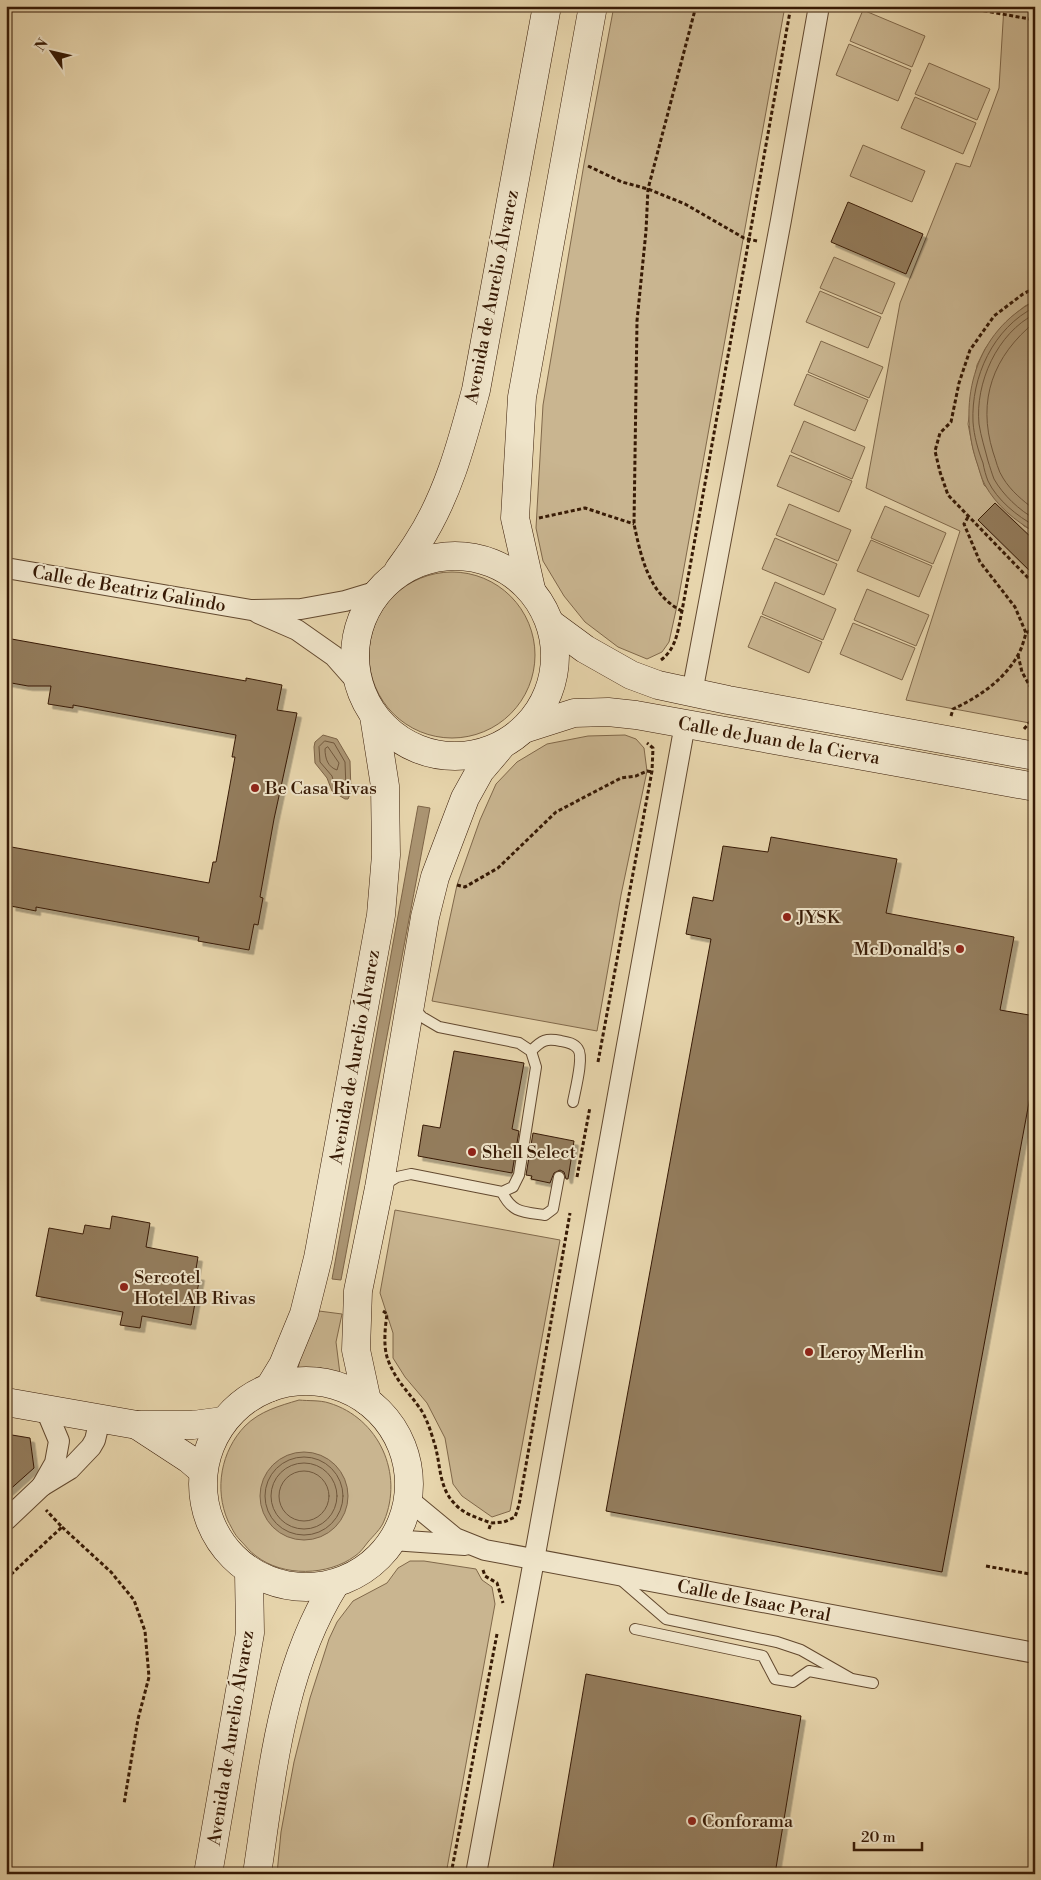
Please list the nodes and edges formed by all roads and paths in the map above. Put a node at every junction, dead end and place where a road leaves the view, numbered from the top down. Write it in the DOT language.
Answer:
graph roads {
  1 [pos="547,6"];
  2 [pos="593,6"];
  3 [pos="696,6"];
  4 [pos="791,6"];
  5 [pos="819,6"];
  6 [pos="958,6"];
  7 [pos="1035,20"];
  8 [pos="584,164"];
  9 [pos="648,189"];
  10 [pos="749,239"];
  11 [pos="758,241"];
  12 [pos="1035,288"];
  13 [pos="968,517"];
  14 [pos="532,520"];
  15 [pos="634,524"];
  16 [pos="6,568"];
  17 [pos="387,582"];
  18 [pos="1035,586"];
  19 [pos="531,590"];
  20 [pos="251,610"];
  21 [pos="682,611"];
  22 [pos="690,612"];
  23 [pos="551,624"];
  24 [pos="1035,628"];
  25 [pos="1026,632"];
  26 [pos="1018,655"];
  27 [pos="643,680"];
  28 [pos="357,682"];
  29 [pos="692,694"];
  30 [pos="1035,695"];
  31 [pos="636,714"];
  32 [pos="374,716"];
  33 [pos="951,716"];
  34 [pos="1035,716"];
  35 [pos="686,724"];
  36 [pos="524,729"];
  37 [pos="1024,729"];
  38 [pos="502,745"];
  39 [pos="1035,756"];
  40 [pos="652,772"];
  41 [pos="659,773"];
  42 [pos="1035,787"];
  43 [pos="452,884"];
  44 [pos="412,1005"];
  45 [pos="530,1051"];
  46 [pos="598,1064"];
  47 [pos="573,1102"];
  48 [pos="590,1103"];
  49 [pos="559,1178"];
  50 [pos="576,1180"];
  51 [pos="379,1188"];
  52 [pos="502,1192"];
  53 [pos="571,1209"];
  54 [pos="357,1305"];
  55 [pos="269,1388"];
  56 [pos="368,1401"];
  57 [pos="6,1402"];
  58 [pos="46,1410"];
  59 [pos="100,1419"];
  60 [pos="223,1421"];
  61 [pos="137,1425"];
  62 [pos="203,1472"];
  63 [pos="37,1491"];
  64 [pos="409,1500"];
  65 [pos="6,1520"];
  66 [pos="491,1523"];
  67 [pos="62,1527"];
  68 [pos="392,1540"];
  69 [pos="480,1548"];
  70 [pos="534,1560"];
  71 [pos="986,1566"];
  72 [pos="249,1572"];
  73 [pos="1035,1575"];
  74 [pos="616,1576"];
  75 [pos="6,1579"];
  76 [pos="335,1584"];
  77 [pos="501,1612"];
  78 [pos="635,1629"];
  79 [pos="497,1632"];
  80 [pos="1035,1653"];
  81 [pos="850,1678"];
  82 [pos="873,1683"];
  83 [pos="124,1804"];
  84 [pos="208,1874"];
  85 [pos="257,1874"];
  86 [pos="451,1874"];
  87 [pos="476,1874"];
  1 -- 17 [label="main road, Avenida de Aurelio Álvarez"];
  2 -- 19 [label="main road"];
  3 -- 9 [label="path"];
  4 -- 10 [label="path"];
  5 -- 29 [label="street"];
  6 -- 7 [label="path"];
  8 -- 9 [label="path"];
  9 -- 10 [label="path"];
  9 -- 15 [label="path"];
  10 -- 11 [label="path"];
  10 -- 21 [label="path"];
  12 -- 13 [label="path"];
  13 -- 18 [label="path"];
  13 -- 25 [label="path"];
  14 -- 15 [label="path"];
  15 -- 21 [label="path"];
  16 -- 20 [label="street, Calle de Beatriz Galindo"];
  17 -- 19 [label="main road"];
  17 -- 20 [label="street, Calle de Beatriz Galindo"];
  17 -- 28 [label="main road, Avenida de Aurelio Álvarez"];
  19 -- 23 [label="main road"];
  20 -- 28 [label="street, Calle de Beatriz Galindo"];
  21 -- 22 [label="path"];
  21 -- 27 [label="path"];
  23 -- 27 [label="main road, Calle de Juan de la Cierva"];
  23 -- 36 [label="main road"];
  24 -- 25 [label="path"];
  25 -- 26 [label="path"];
  26 -- 30 [label="path"];
  26 -- 33 [label="path"];
  27 -- 29 [label="main road, Calle de Juan de la Cierva"];
  28 -- 32 [label="main road"];
  29 -- 39 [label="main road, Calle de Juan de la Cierva"];
  31 -- 35 [label="main road, Calle de Juan de la Cierva"];
  31 -- 36 [label="main road, Calle de Juan de la Cierva"];
  31 -- 40 [label="path"];
  32 -- 38 [label="main road"];
  32 -- 55 [label="main road, Avenida de Aurelio Álvarez"];
  34 -- 37 [label="path"];
  35 -- 42 [label="main road, Calle de Juan de la Cierva"];
  35 -- 70 [label="street"];
  36 -- 38 [label="main road"];
  38 -- 44 [label="main road"];
  40 -- 41 [label="path"];
  40 -- 43 [label="path"];
  40 -- 46 [label="path"];
  44 -- 45 [label="lane"];
  44 -- 51 [label="main road"];
  45 -- 47 [label="lane"];
  45 -- 52 [label="lane"];
  48 -- 50 [label="path"];
  49 -- 52 [label="lane"];
  51 -- 52 [label="lane"];
  51 -- 54 [label="main road"];
  53 -- 66 [label="path"];
  54 -- 56 [label="main road"];
  54 -- 66 [label="path"];
  55 -- 56 [label="main road"];
  55 -- 60 [label="main road"];
  56 -- 64 [label="main road"];
  57 -- 58 [label="main road"];
  58 -- 59 [label="main road"];
  58 -- 63 [label="street"];
  59 -- 61 [label="main road"];
  59 -- 63 [label="street"];
  60 -- 61 [label="main road"];
  60 -- 62 [label="main road"];
  61 -- 62 [label="main road"];
  62 -- 72 [label="main road"];
  63 -- 65 [label="street"];
  63 -- 67 [label="path"];
  64 -- 68 [label="main road"];
  64 -- 69 [label="street, Calle de Isaac Peral"];
  66 -- 69 [label="path"];
  67 -- 75 [label="path"];
  67 -- 83 [label="path"];
  68 -- 69 [label="street, Calle de Isaac Peral"];
  68 -- 76 [label="main road"];
  69 -- 70 [label="street, Calle de Isaac Peral"];
  69 -- 77 [label="path"];
  70 -- 74 [label="street, Calle de Isaac Peral"];
  70 -- 87 [label="street"];
  71 -- 73 [label="path"];
  72 -- 76 [label="main road"];
  72 -- 84 [label="main road, Avenida de Aurelio Álvarez"];
  74 -- 80 [label="street, Calle de Isaac Peral"];
  74 -- 81 [label="lane"];
  76 -- 85 [label="main road"];
  78 -- 81 [label="lane"];
  79 -- 86 [label="path"];
  81 -- 82 [label="lane"];
}
